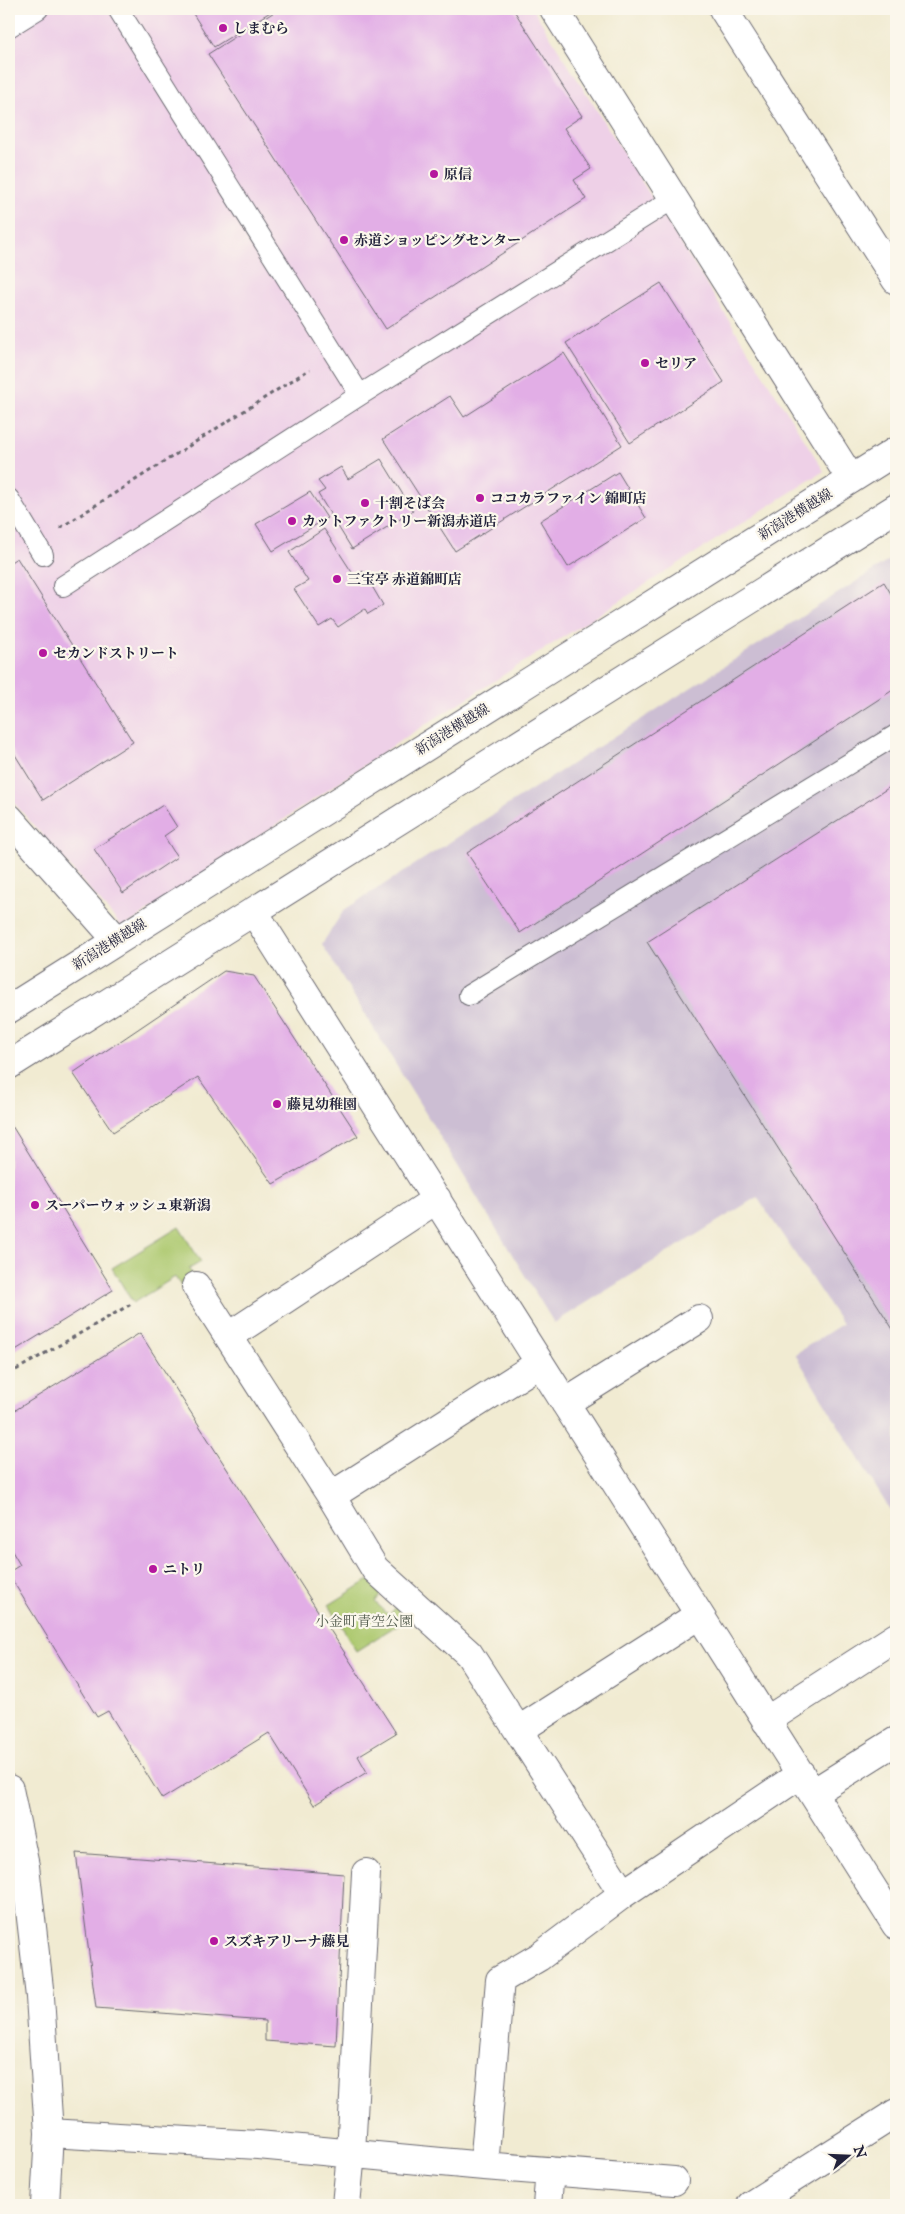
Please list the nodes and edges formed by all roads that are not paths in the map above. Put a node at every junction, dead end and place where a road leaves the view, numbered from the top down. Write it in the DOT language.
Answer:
graph roads {
  1 [pos="38,9"];
  2 [pos="118,9"];
  3 [pos="554,9"];
  4 [pos="723,9"];
  5 [pos="9,27"];
  6 [pos="673,199"];
  7 [pos="896,280"];
  8 [pos="360,395"];
  9 [pos="896,451"];
  10 [pos="851,479"];
  11 [pos="9,499"];
  12 [pos="896,508"];
  13 [pos="44,555"];
  14 [pos="63,586"];
  15 [pos="896,735"];
  16 [pos="9,818"];
  17 [pos="254,912"];
  18 [pos="116,940"];
  19 [pos="469,995"];
  20 [pos="9,1008"];
  21 [pos="9,1065"];
  22 [pos="437,1199"];
  23 [pos="196,1286"];
  24 [pos="699,1318"];
  25 [pos="229,1336"];
  26 [pos="540,1363"];
  27 [pos="565,1403"];
  28 [pos="331,1496"];
  29 [pos="699,1615"];
  30 [pos="896,1636"];
  31 [pos="766,1721"];
  32 [pos="519,1730"];
  33 [pos="896,1741"];
  34 [pos="807,1784"];
  35 [pos="9,1789"];
  36 [pos="17,1868"];
  37 [pos="366,1873"];
  38 [pos="623,1894"];
  39 [pos="894,1915"];
  40 [pos="896,2113"];
  41 [pos="49,2133"];
  42 [pos="351,2153"];
  43 [pos="484,2166"];
  44 [pos="550,2171"];
  45 [pos="674,2181"];
  46 [pos="45,2205"];
  47 [pos="346,2205"];
  48 [pos="547,2205"];
  49 [pos="751,2205"];
  1 -- 5 [label="lane"];
  2 -- 8 [label="lane"];
  3 -- 6 [label="street"];
  4 -- 7 [label="street"];
  6 -- 8 [label="lane"];
  6 -- 10 [label="street"];
  8 -- 14 [label="lane"];
  9 -- 10 [label="street, 新潟港横越線"];
  10 -- 18 [label="street, 新潟港横越線"];
  11 -- 13 [label="lane"];
  12 -- 17 [label="street"];
  15 -- 19 [label="lane"];
  16 -- 18 [label="street"];
  17 -- 21 [label="street"];
  17 -- 22 [label="street"];
  18 -- 20 [label="street, 新潟港横越線"];
  22 -- 25 [label="street"];
  22 -- 26 [label="street"];
  23 -- 25 [label="street"];
  24 -- 27 [label="street"];
  25 -- 28 [label="street"];
  26 -- 27 [label="street"];
  26 -- 28 [label="street"];
  27 -- 29 [label="street"];
  28 -- 32 [label="street"];
  29 -- 31 [label="street"];
  29 -- 32 [label="street"];
  30 -- 31 [label="street"];
  31 -- 34 [label="street"];
  32 -- 38 [label="street"];
  33 -- 34 [label="street"];
  34 -- 38 [label="street"];
  34 -- 39 [label="street"];
  35 -- 36 [label="street"];
  36 -- 41 [label="street"];
  37 -- 42 [label="street"];
  38 -- 43 [label="street"];
  40 -- 49 [label="street"];
  41 -- 42 [label="street"];
  41 -- 46 [label="street"];
  42 -- 43 [label="street"];
  42 -- 47 [label="street"];
  43 -- 44 [label="street"];
  44 -- 45 [label="street"];
  44 -- 48 [label="street"];
}
